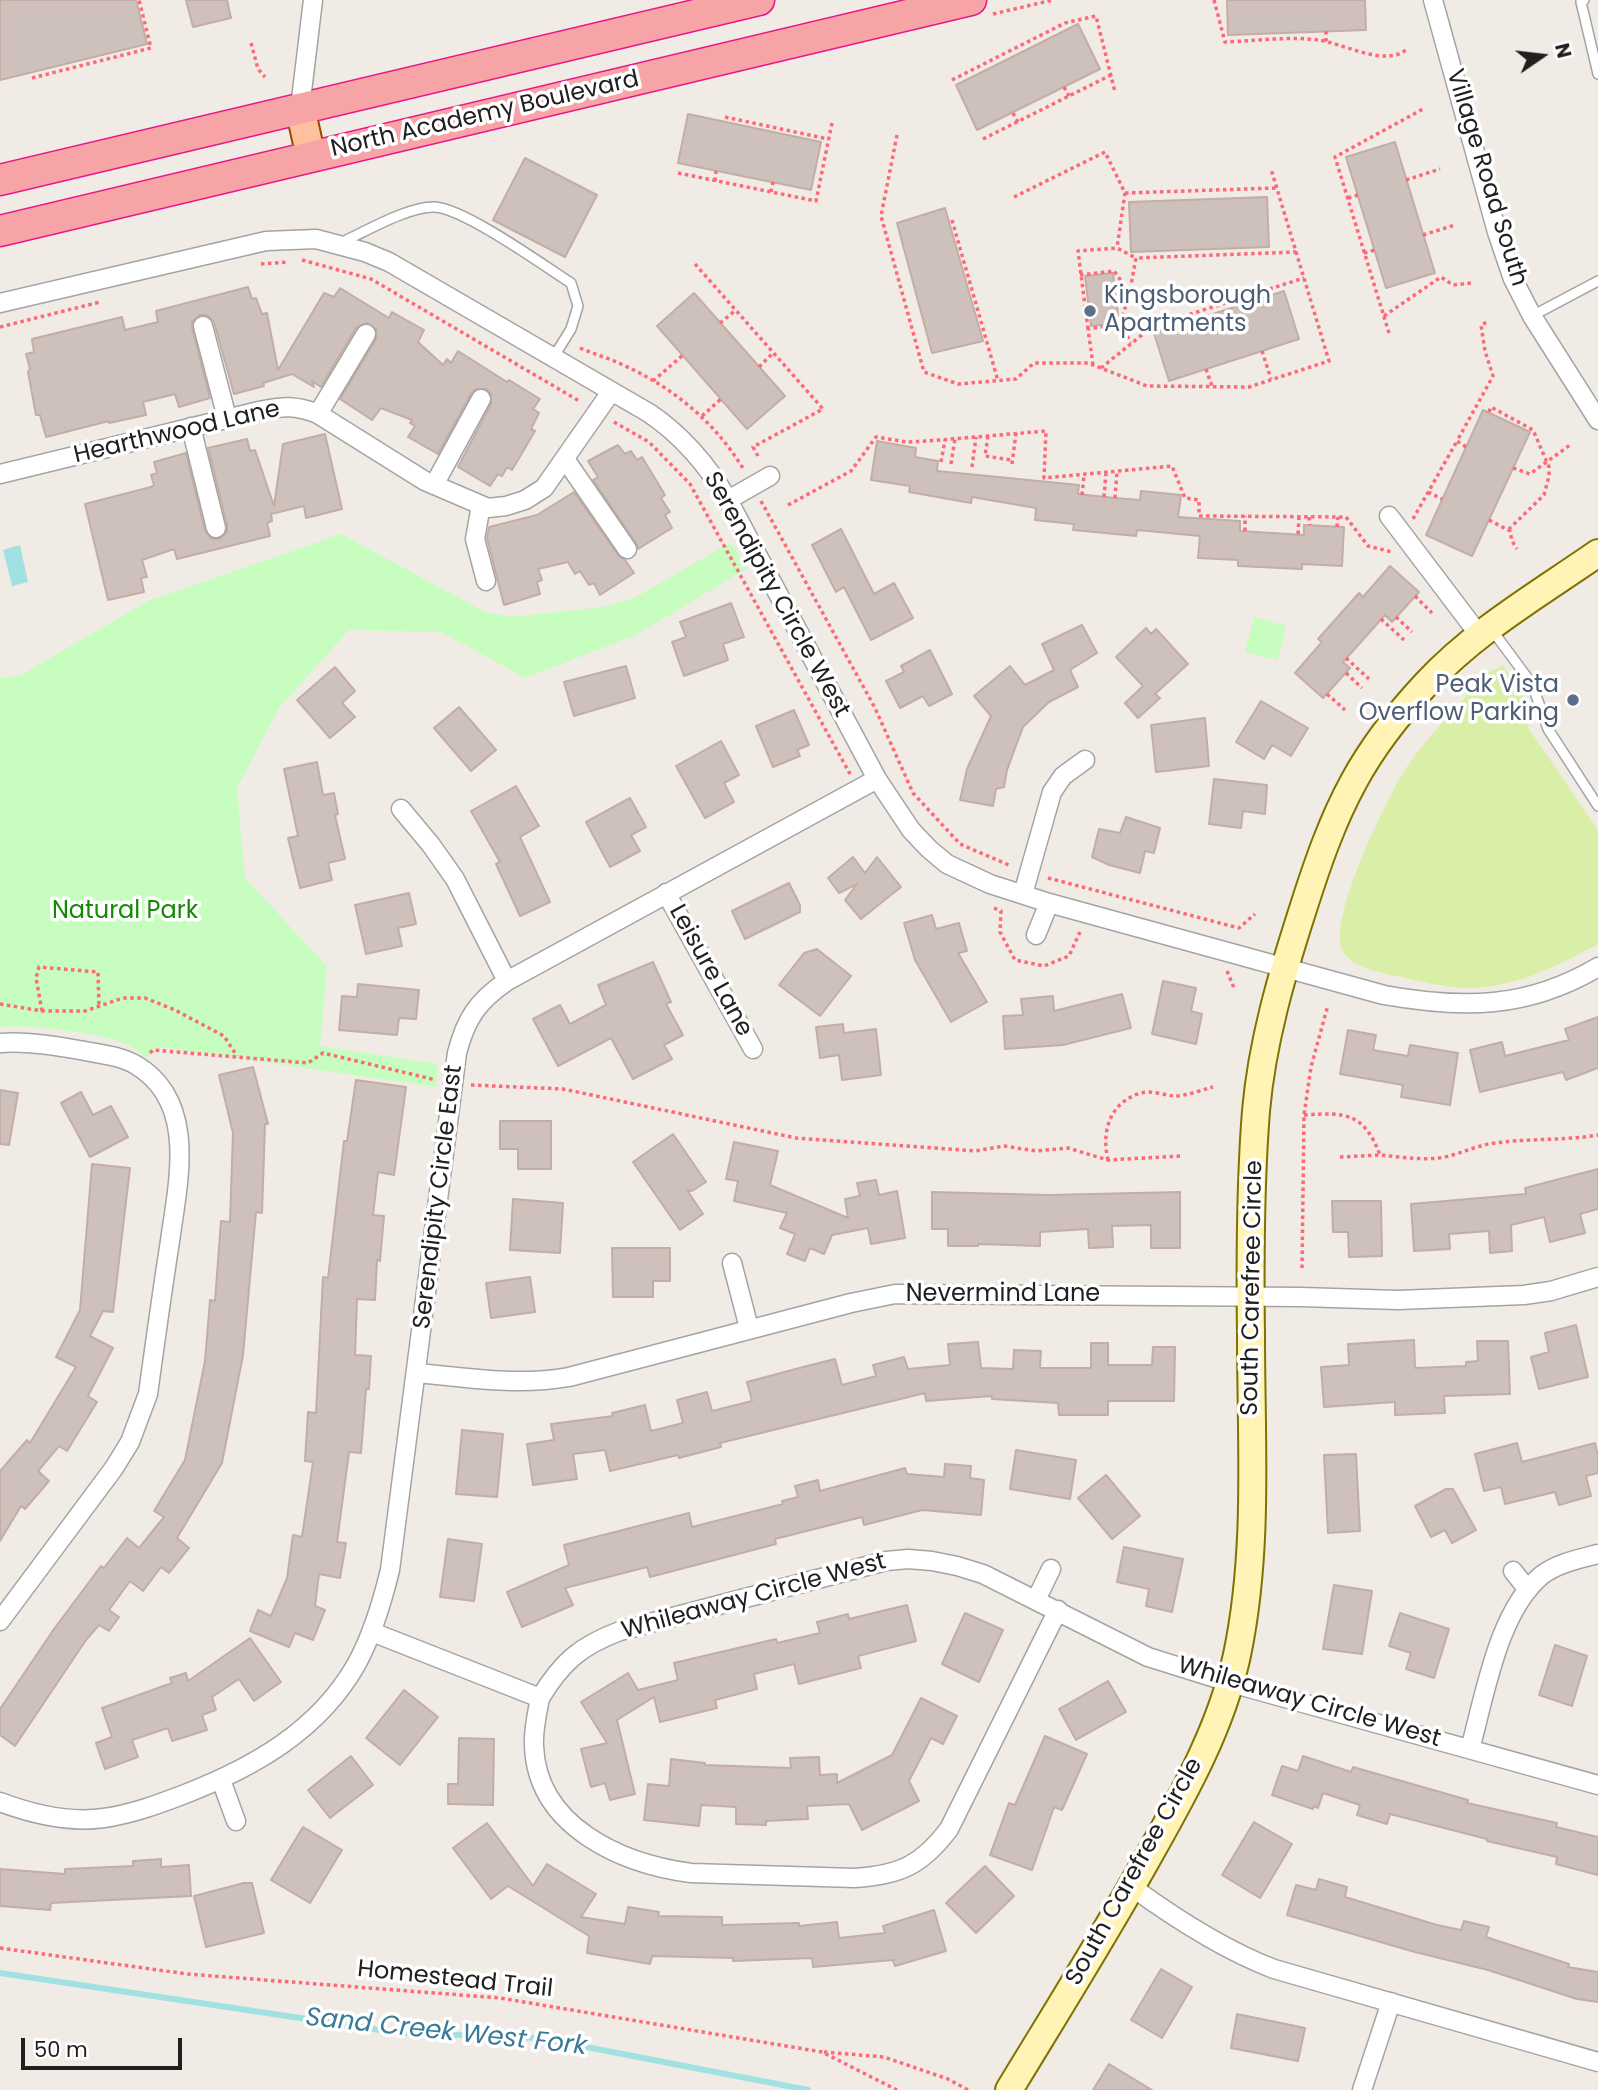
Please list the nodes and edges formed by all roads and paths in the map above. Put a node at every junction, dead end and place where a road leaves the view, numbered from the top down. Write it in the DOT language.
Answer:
graph roads {
  1 [pos="139,0"];
  2 [pos="313,0"];
  3 [pos="759,0"];
  4 [pos="971,0"];
  5 [pos="1214,0"];
  6 [pos="1433,0"];
  7 [pos="1584,0"];
  8 [pos="1326,31"];
  9 [pos="1268,33"];
  10 [pos="1039,36"];
  11 [pos="1269,41"];
  12 [pos="1326,42"];
  13 [pos="251,43"];
  14 [pos="1042,43"];
  15 [pos="1408,49"];
  16 [pos="988,62"];
  17 [pos="990,68"];
  18 [pos="1598,74"];
  19 [pos="1111,75"];
  20 [pos="265,77"];
  21 [pos="32,78"];
  22 [pos="952,80"];
  23 [pos="1064,87"];
  24 [pos="1115,92"];
  25 [pos="1069,96"];
  26 [pos="300,108"];
  27 [pos="1423,108"];
  28 [pos="1013,113"];
  29 [pos="725,117"];
  30 [pos="1018,122"];
  31 [pos="832,123"];
  32 [pos="897,135"];
  33 [pos="828,139"];
  34 [pos="983,139"];
  35 [pos="311,157"];
  36 [pos="1271,169"];
  37 [pos="1440,169"];
  38 [pos="716,171"];
  39 [pos="678,173"];
  40 [pos="0,180"];
  41 [pos="1406,180"];
  42 [pos="715,181"];
  43 [pos="773,182"];
  44 [pos="1277,188"];
  45 [pos="1227,190"];
  46 [pos="1169,191"];
  47 [pos="771,192"];
  48 [pos="1125,193"];
  49 [pos="1358,195"];
  50 [pos="1014,197"];
  51 [pos="1227,198"];
  52 [pos="1348,198"];
  53 [pos="1169,201"];
  54 [pos="952,220"];
  55 [pos="1455,225"];
  56 [pos="0,231"];
  57 [pos="1423,235"];
  58 [pos="338,244"];
  59 [pos="1117,248"];
  60 [pos="1229,248"];
  61 [pos="1375,250"];
  62 [pos="1171,251"];
  63 [pos="1296,252"];
  64 [pos="1364,253"];
  65 [pos="1229,254"];
  66 [pos="1171,256"];
  67 [pos="1136,258"];
  68 [pos="695,264"];
  69 [pos="256,265"];
  70 [pos="1080,275"];
  71 [pos="1304,278"];
  72 [pos="1598,281"];
  73 [pos="1471,283"];
  74 [pos="1129,293"];
  75 [pos="1244,297"];
  76 [pos="109,300"];
  77 [pos="0,303"];
  78 [pos="1247,303"];
  79 [pos="736,310"];
  80 [pos="1190,315"];
  81 [pos="1384,316"];
  82 [pos="1532,316"];
  83 [pos="1192,321"];
  84 [pos="1489,321"];
  85 [pos="720,323"];
  86 [pos="1120,324"];
  87 [pos="203,326"];
  88 [pos="0,327"];
  89 [pos="1088,328"];
  90 [pos="1389,333"];
  91 [pos="366,334"];
  92 [pos="1131,344"];
  93 [pos="1262,351"];
  94 [pos="774,353"];
  95 [pos="683,355"];
  96 [pos="553,358"];
  97 [pos="1093,365"];
  98 [pos="759,367"];
  99 [pos="1101,368"];
  100 [pos="1206,369"];
  101 [pos="1271,380"];
  102 [pos="653,381"];
  103 [pos="998,381"];
  104 [pos="1212,386"];
  105 [pos="611,392"];
  106 [pos="481,399"];
  107 [pos="721,399"];
  108 [pos="597,412"];
  109 [pos="1489,412"];
  110 [pos="318,414"];
  111 [pos="702,416"];
  112 [pos="227,418"];
  113 [pos="1598,420"];
  114 [pos="191,427"];
  115 [pos="1016,433"];
  116 [pos="988,436"];
  117 [pos="976,437"];
  118 [pos="955,439"];
  119 [pos="945,440"];
  120 [pos="1457,442"];
  121 [pos="1570,445"];
  122 [pos="1466,447"];
  123 [pos="758,456"];
  124 [pos="565,459"];
  125 [pos="941,462"];
  126 [pos="1548,462"];
  127 [pos="951,464"];
  128 [pos="972,467"];
  129 [pos="1513,468"];
  130 [pos="1117,472"];
  131 [pos="1106,473"];
  132 [pos="0,474"];
  133 [pos="1084,475"];
  134 [pos="770,476"];
  135 [pos="1073,476"];
  136 [pos="1073,484"];
  137 [pos="434,485"];
  138 [pos="1428,492"];
  139 [pos="1082,495"];
  140 [pos="1104,496"];
  141 [pos="1115,498"];
  142 [pos="1442,499"];
  143 [pos="728,500"];
  144 [pos="761,500"];
  145 [pos="481,505"];
  146 [pos="788,505"];
  147 [pos="1245,516"];
  148 [pos="1389,516"];
  149 [pos="1299,517"];
  150 [pos="1309,517"];
  151 [pos="1338,517"];
  152 [pos="1489,520"];
  153 [pos="1411,523"];
  154 [pos="1310,525"];
  155 [pos="1337,527"];
  156 [pos="216,528"];
  157 [pos="1508,530"];
  158 [pos="1245,531"];
  159 [pos="1298,534"];
  160 [pos="627,549"];
  161 [pos="1517,549"];
  162 [pos="1398,553"];
  163 [pos="1598,553"];
  164 [pos="485,581"];
  165 [pos="1415,596"];
  166 [pos="1433,613"];
  167 [pos="1396,617"];
  168 [pos="1381,619"];
  169 [pos="1412,632"];
  170 [pos="1485,632"];
  171 [pos="1404,640"];
  172 [pos="1346,658"];
  173 [pos="1346,673"];
  174 [pos="1368,679"];
  175 [pos="1362,688"];
  176 [pos="1327,694"];
  177 [pos="1345,710"];
  178 [pos="1085,760"];
  179 [pos="877,779"];
  180 [pos="859,788"];
  181 [pos="1598,806"];
  182 [pos="401,809"];
  183 [pos="1029,872"];
  184 [pos="666,893"];
  185 [pos="1023,894"];
  186 [pos="1049,903"];
  187 [pos="989,905"];
  188 [pos="1255,914"];
  189 [pos="1082,930"];
  190 [pos="1036,935"];
  191 [pos="1284,967"];
  192 [pos="1598,967"];
  193 [pos="1226,969"];
  194 [pos="507,981"];
  195 [pos="1234,989"];
  196 [pos="0,1004"];
  197 [pos="1328,1005"];
  198 [pos="99,1006"];
  199 [pos="42,1011"];
  200 [pos="0,1043"];
  201 [pos="753,1049"];
  202 [pos="237,1056"];
  203 [pos="135,1065"];
  204 [pos="454,1084"];
  205 [pos="1213,1087"];
  206 [pos="1304,1115"];
  207 [pos="1598,1135"];
  208 [pos="1380,1155"];
  209 [pos="1181,1156"];
  210 [pos="1340,1157"];
  211 [pos="1108,1160"];
  212 [pos="732,1263"];
  213 [pos="1301,1268"];
  214 [pos="1598,1278"];
  215 [pos="1251,1297"];
  216 [pos="749,1328"];
  217 [pos="418,1373"];
  218 [pos="1598,1554"];
  219 [pos="1051,1569"];
  220 [pos="1513,1571"];
  221 [pos="1528,1590"];
  222 [pos="1036,1600"];
  223 [pos="1058,1611"];
  224 [pos="0,1621"];
  225 [pos="372,1632"];
  226 [pos="1230,1683"];
  227 [pos="540,1698"];
  228 [pos="1470,1749"];
  229 [pos="221,1780"];
  230 [pos="1598,1785"];
  231 [pos="0,1802"];
  232 [pos="236,1821"];
  233 [pos="1132,1887"];
  234 [pos="0,1948"];
  235 [pos="1391,2002"];
  236 [pos="822,2052"];
  237 [pos="1598,2062"];
  238 [pos="897,2090"];
  239 [pos="968,2090"];
  240 [pos="1009,2090"];
  241 [pos="1363,2090"];
  1 -- 21 [label="path"];
  2 -- 26 [label="street"];
  3 -- 26 [label="highway, North Academy Boulevard"];
  4 -- 35 [label="highway, North Academy Boulevard"];
  5 -- 11 [label="path"];
  6 -- 82 [label="street, Village Road South"];
  7 -- 18 [label="lane"];
  8 -- 12 [label="path"];
  9 -- 11 [label="path"];
  10 -- 14 [label="path"];
  10 -- 16 [label="path"];
  10 -- 19 [label="path"];
  11 -- 12 [label="path"];
  12 -- 15 [label="path"];
  13 -- 20 [label="path"];
  16 -- 17 [label="path"];
  16 -- 22 [label="path"];
  19 -- 24 [label="path"];
  19 -- 25 [label="path"];
  23 -- 25 [label="path"];
  25 -- 30 [label="path"];
  26 -- 35 [label="main road"];
  26 -- 40 [label="highway, North Academy Boulevard"];
  27 -- 52 [label="path"];
  28 -- 30 [label="path"];
  29 -- 33 [label="path"];
  30 -- 34 [label="path"];
  31 -- 33 [label="path"];
  32 -- 103 [label="path"];
  33 -- 47 [label="path"];
  35 -- 56 [label="highway, North Academy Boulevard"];
  36 -- 44 [label="path"];
  37 -- 41 [label="path"];
  38 -- 42 [label="path"];
  39 -- 42 [label="path"];
  42 -- 47 [label="path"];
  43 -- 47 [label="path"];
  44 -- 45 [label="path"];
  44 -- 63 [label="path"];
  45 -- 46 [label="path"];
  45 -- 51 [label="path"];
  46 -- 48 [label="path"];
  46 -- 53 [label="path"];
  48 -- 50 [label="path"];
  48 -- 59 [label="path"];
  49 -- 52 [label="path"];
  52 -- 64 [label="path"];
  54 -- 103 [label="path"];
  55 -- 57 [label="path"];
  58 -- 77 [label="street, Serendipity Circle West"];
  58 -- 96 [label="street, Serendipity Circle West"];
  58 -- 96 [label="lane"];
  59 -- 67 [label="path"];
  59 -- 70 [label="path"];
  60 -- 65 [label="path"];
  61 -- 64 [label="path"];
  62 -- 66 [label="path"];
  63 -- 65 [label="path"];
  63 -- 71 [label="path"];
  64 -- 81 [label="path"];
  65 -- 66 [label="path"];
  66 -- 67 [label="path"];
  67 -- 74 [label="path"];
  68 -- 79 [label="path"];
  69 -- 108 [label="path"];
  70 -- 74 [label="path"];
  70 -- 89 [label="path"];
  71 -- 75 [label="path"];
  71 -- 101 [label="path"];
  72 -- 82 [label="lane"];
  73 -- 81 [label="path"];
  74 -- 86 [label="path"];
  75 -- 78 [label="path"];
  75 -- 80 [label="path"];
  76 -- 88 [label="path"];
  79 -- 85 [label="path"];
  79 -- 94 [label="path"];
  80 -- 83 [label="path"];
  80 -- 92 [label="path"];
  81 -- 90 [label="path"];
  82 -- 113 [label="street, Village Road South"];
  84 -- 120 [label="path"];
  86 -- 89 [label="path"];
  86 -- 92 [label="path"];
  87 -- 112 [label="street"];
  89 -- 97 [label="path"];
  91 -- 110 [label="street"];
  92 -- 99 [label="path"];
  93 -- 101 [label="path"];
  94 -- 98 [label="path"];
  94 -- 123 [label="path"];
  95 -- 102 [label="path"];
  96 -- 105 [label="street, Serendipity Circle West"];
  97 -- 99 [label="path"];
  97 -- 103 [label="path"];
  99 -- 104 [label="path"];
  100 -- 104 [label="path"];
  101 -- 104 [label="path"];
  105 -- 108 [label="street, Hearthwood Lane"];
  105 -- 143 [label="street, Serendipity Circle West"];
  106 -- 137 [label="street"];
  107 -- 111 [label="path"];
  108 -- 124 [label="street, Hearthwood Lane"];
  108 -- 180 [label="path"];
  109 -- 126 [label="path"];
  110 -- 112 [label="street, Hearthwood Lane"];
  110 -- 137 [label="street, Hearthwood Lane"];
  112 -- 114 [label="street, Hearthwood Lane"];
  114 -- 132 [label="street, Hearthwood Lane"];
  114 -- 156 [label="street"];
  115 -- 116 [label="path"];
  115 -- 116 [label="path"];
  115 -- 135 [label="path"];
  116 -- 117 [label="path"];
  117 -- 118 [label="path"];
  117 -- 128 [label="path"];
  118 -- 119 [label="path"];
  118 -- 127 [label="path"];
  119 -- 125 [label="path"];
  119 -- 146 [label="path"];
  120 -- 122 [label="path"];
  120 -- 138 [label="path"];
  121 -- 126 [label="path"];
  124 -- 145 [label="street, Hearthwood Lane"];
  124 -- 160 [label="street"];
  126 -- 129 [label="path"];
  126 -- 157 [label="path"];
  130 -- 131 [label="path"];
  130 -- 141 [label="path"];
  130 -- 147 [label="path"];
  131 -- 133 [label="path"];
  131 -- 140 [label="path"];
  133 -- 135 [label="path"];
  133 -- 139 [label="path"];
  134 -- 143 [label="street"];
  135 -- 136 [label="path"];
  137 -- 145 [label="street, Hearthwood Lane"];
  138 -- 142 [label="path"];
  138 -- 153 [label="path"];
  143 -- 179 [label="street, Serendipity Circle West"];
  144 -- 183 [label="path"];
  145 -- 164 [label="street"];
  147 -- 149 [label="path"];
  147 -- 158 [label="path"];
  148 -- 170 [label="street"];
  149 -- 150 [label="path"];
  149 -- 159 [label="path"];
  150 -- 151 [label="path"];
  150 -- 154 [label="path"];
  151 -- 155 [label="path"];
  151 -- 162 [label="path"];
  152 -- 157 [label="path"];
  157 -- 161 [label="path"];
  163 -- 170 [label="main road, South Carefree Circle"];
  165 -- 166 [label="path"];
  167 -- 169 [label="path"];
  168 -- 171 [label="path"];
  170 -- 181 [label="lane"];
  170 -- 191 [label="main road, South Carefree Circle"];
  172 -- 174 [label="path"];
  173 -- 175 [label="path"];
  176 -- 177 [label="path"];
  178 -- 183 [label="street"];
  179 -- 180 [label="street, Serendipity Circle East"];
  179 -- 185 [label="street, Serendipity Circle West"];
  180 -- 184 [label="street, Serendipity Circle East"];
  182 -- 194 [label="street"];
  183 -- 185 [label="street"];
  183 -- 188 [label="path"];
  184 -- 194 [label="street, Serendipity Circle East"];
  184 -- 201 [label="street, Leisure Lane"];
  185 -- 186 [label="street, Serendipity Circle West"];
  186 -- 190 [label="street"];
  186 -- 191 [label="street, Serendipity Circle West"];
  187 -- 189 [label="path"];
  191 -- 192 [label="street, Serendipity Circle West"];
  191 -- 215 [label="main road, South Carefree Circle"];
  193 -- 195 [label="path"];
  194 -- 204 [label="street, Serendipity Circle East"];
  196 -- 199 [label="path"];
  197 -- 206 [label="path"];
  198 -- 199 [label="path"];
  198 -- 199 [label="path"];
  198 -- 202 [label="path"];
  200 -- 203 [label="street"];
  202 -- 203 [label="path"];
  202 -- 204 [label="path"];
  203 -- 224 [label="street"];
  204 -- 211 [label="path"];
  204 -- 217 [label="street, Serendipity Circle East"];
  205 -- 211 [label="path"];
  206 -- 208 [label="path"];
  206 -- 213 [label="path"];
  207 -- 208 [label="path"];
  208 -- 210 [label="path"];
  209 -- 211 [label="path"];
  212 -- 216 [label="street"];
  214 -- 215 [label="street, Nevermind Lane"];
  215 -- 216 [label="street, Nevermind Lane"];
  215 -- 226 [label="main road, South Carefree Circle"];
  216 -- 217 [label="street, Nevermind Lane"];
  217 -- 225 [label="street, Serendipity Circle East"];
  218 -- 221 [label="street"];
  219 -- 222 [label="street"];
  220 -- 221 [label="street"];
  221 -- 228 [label="street"];
  222 -- 223 [label="street, Whileaway Circle West"];
  222 -- 227 [label="street, Whileaway Circle West"];
  223 -- 226 [label="street, Whileaway Circle West"];
  223 -- 227 [label="street"];
  225 -- 227 [label="street"];
  225 -- 229 [label="street, Serendipity Circle East"];
  226 -- 228 [label="street, Whileaway Circle West"];
  226 -- 233 [label="main road, South Carefree Circle"];
  228 -- 230 [label="street, Whileaway Circle West"];
  229 -- 231 [label="street, Serendipity Circle East"];
  229 -- 232 [label="street"];
  233 -- 235 [label="street"];
  233 -- 240 [label="main road, South Carefree Circle"];
  234 -- 236 [label="path, Homestead Trail"];
  235 -- 237 [label="street"];
  235 -- 241 [label="street"];
  236 -- 238 [label="path, Homestead Trail"];
  236 -- 239 [label="path"];
}
